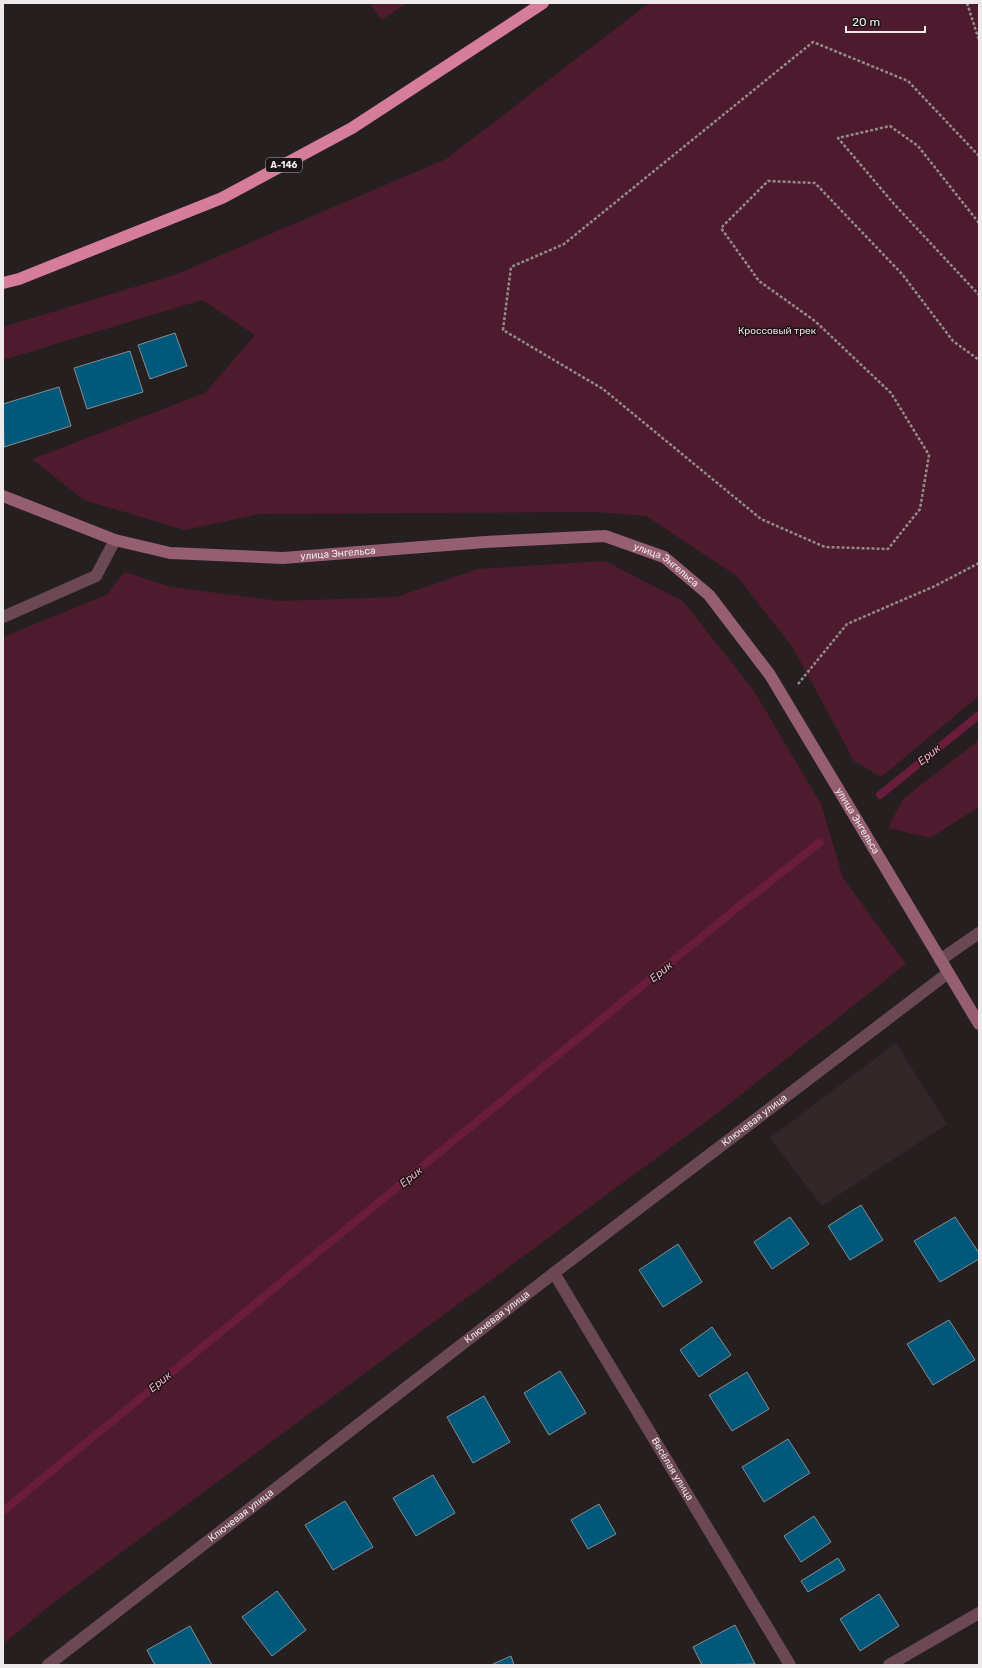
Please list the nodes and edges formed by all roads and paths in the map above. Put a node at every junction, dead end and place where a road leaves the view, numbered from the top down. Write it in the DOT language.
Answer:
graph roads {
  1 [pos="543,3"];
  2 [pos="967,3"];
  3 [pos="979,40"];
  4 [pos="979,156"];
  5 [pos="979,223"];
  6 [pos="3,283"];
  7 [pos="979,295"];
  8 [pos="979,360"];
  9 [pos="3,496"];
  10 [pos="115,540"];
  11 [pos="979,563"];
  12 [pos="3,617"];
  13 [pos="785,700"];
  14 [pos="979,933"];
  15 [pos="940,960"];
  16 [pos="948,973"];
  17 [pos="979,1024"];
  18 [pos="554,1273"];
  19 [pos="979,1613"];
  20 [pos="48,1665"];
  21 [pos="790,1665"];
  22 [pos="889,1665"];
  1 -- 6 [label="highway, А-146"];
  2 -- 3 [label="path"];
  4 -- 8 [label="path"];
  5 -- 7 [label="path"];
  9 -- 10 [label="street, улица Энгельса"];
  10 -- 12 [label="street"];
  10 -- 13 [label="street, улица Энгельса"];
  11 -- 13 [label="path"];
  13 -- 15 [label="street, улица Энгельса"];
  14 -- 15 [label="street"];
  15 -- 16 [label="street, улица Энгельса"];
  16 -- 17 [label="street, улица Энгельса"];
  16 -- 18 [label="street, Ключевая улица"];
  18 -- 20 [label="street, Ключевая улица"];
  18 -- 21 [label="street, Весёлая улица"];
  19 -- 22 [label="street"];
}
